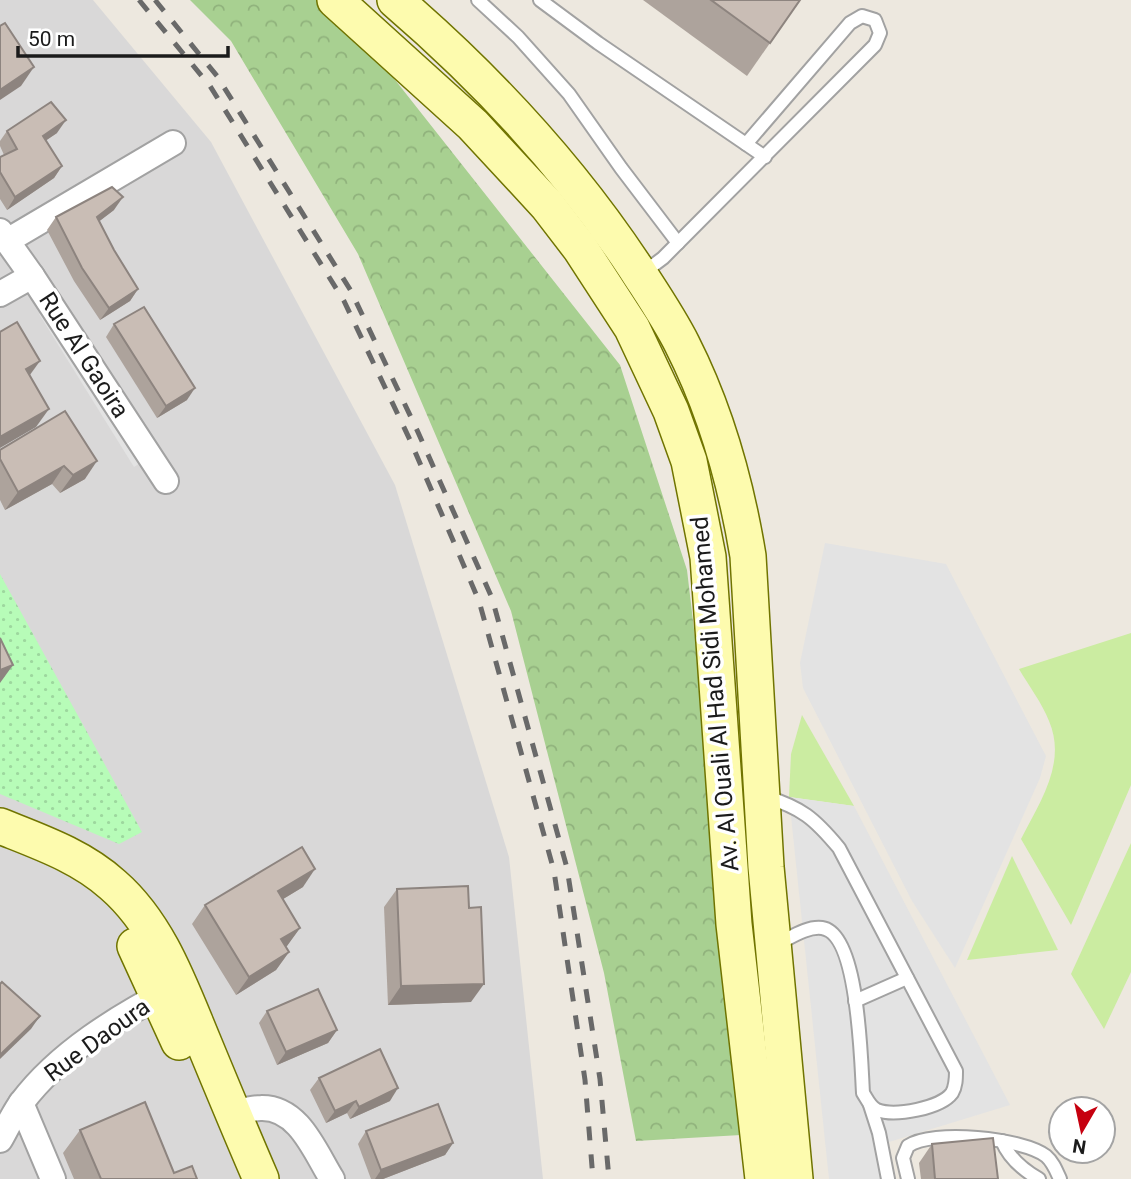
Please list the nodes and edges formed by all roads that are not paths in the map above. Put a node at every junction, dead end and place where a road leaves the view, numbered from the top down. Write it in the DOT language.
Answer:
graph roads {
  1 [pos="335,0"];
  2 [pos="395,0"];
  3 [pos="478,0"];
  4 [pos="540,0"];
  5 [pos="173,143"];
  6 [pos="746,144"];
  7 [pos="765,157"];
  8 [pos="3,236"];
  9 [pos="678,243"];
  10 [pos="32,275"];
  11 [pos="640,276"];
  12 [pos="0,294"];
  13 [pos="166,481"];
  14 [pos="763,796"];
  15 [pos="0,826"];
  16 [pos="0,848"];
  17 [pos="773,945"];
  18 [pos="907,978"];
  19 [pos="169,990"];
  20 [pos="855,1001"];
  21 [pos="21,1104"];
  22 [pos="870,1105"];
  23 [pos="233,1113"];
  24 [pos="0,1140"];
  25 [pos="1002,1141"];
  26 [pos="53,1179"];
  27 [pos="241,1179"];
  28 [pos="261,1179"];
  29 [pos="332,1179"];
  30 [pos="763,1179"];
  31 [pos="795,1179"];
  32 [pos="888,1179"];
  33 [pos="908,1179"];
  34 [pos="1039,1179"];
  35 [pos="1060,1179"];
  1 -- 30 [label="street, Av. Al Ouali Al Had Sidi Mohamed"];
  2 -- 11 [label="street, Av. Al Ouali Al Had Sidi Mohamed"];
  3 -- 9 [label="lane"];
  4 -- 6 [label="lane"];
  5 -- 8 [label="street"];
  6 -- 7 [label="lane"];
  6 -- 7 [label="lane"];
  7 -- 9 [label="lane"];
  8 -- 10 [label="street, Rue Al Gaoira"];
  9 -- 11 [label="lane"];
  10 -- 12 [label="street"];
  10 -- 13 [label="street, Rue Al Gaoira"];
  11 -- 14 [label="street, Av. Al Ouali Al Had Sidi Mohamed"];
  14 -- 17 [label="street, Av. Al Ouali Al Had Sidi Mohamed"];
  14 -- 18 [label="lane"];
  15 -- 19 [label="street"];
  16 -- 19 [label="street"];
  17 -- 20 [label="lane"];
  17 -- 31 [label="street, Av. Al Ouali Al Had Sidi Mohamed"];
  18 -- 20 [label="lane"];
  18 -- 22 [label="lane"];
  19 -- 21 [label="street, Rue Daoura"];
  19 -- 23 [label="street"];
  19 -- 27 [label="street"];
  20 -- 22 [label="lane"];
  21 -- 24 [label="street, Rue Daoura"];
  21 -- 26 [label="street"];
  22 -- 32 [label="lane"];
  23 -- 28 [label="street"];
  23 -- 29 [label="street"];
  25 -- 33 [label="lane"];
  25 -- 34 [label="lane"];
  25 -- 35 [label="lane"];
}
